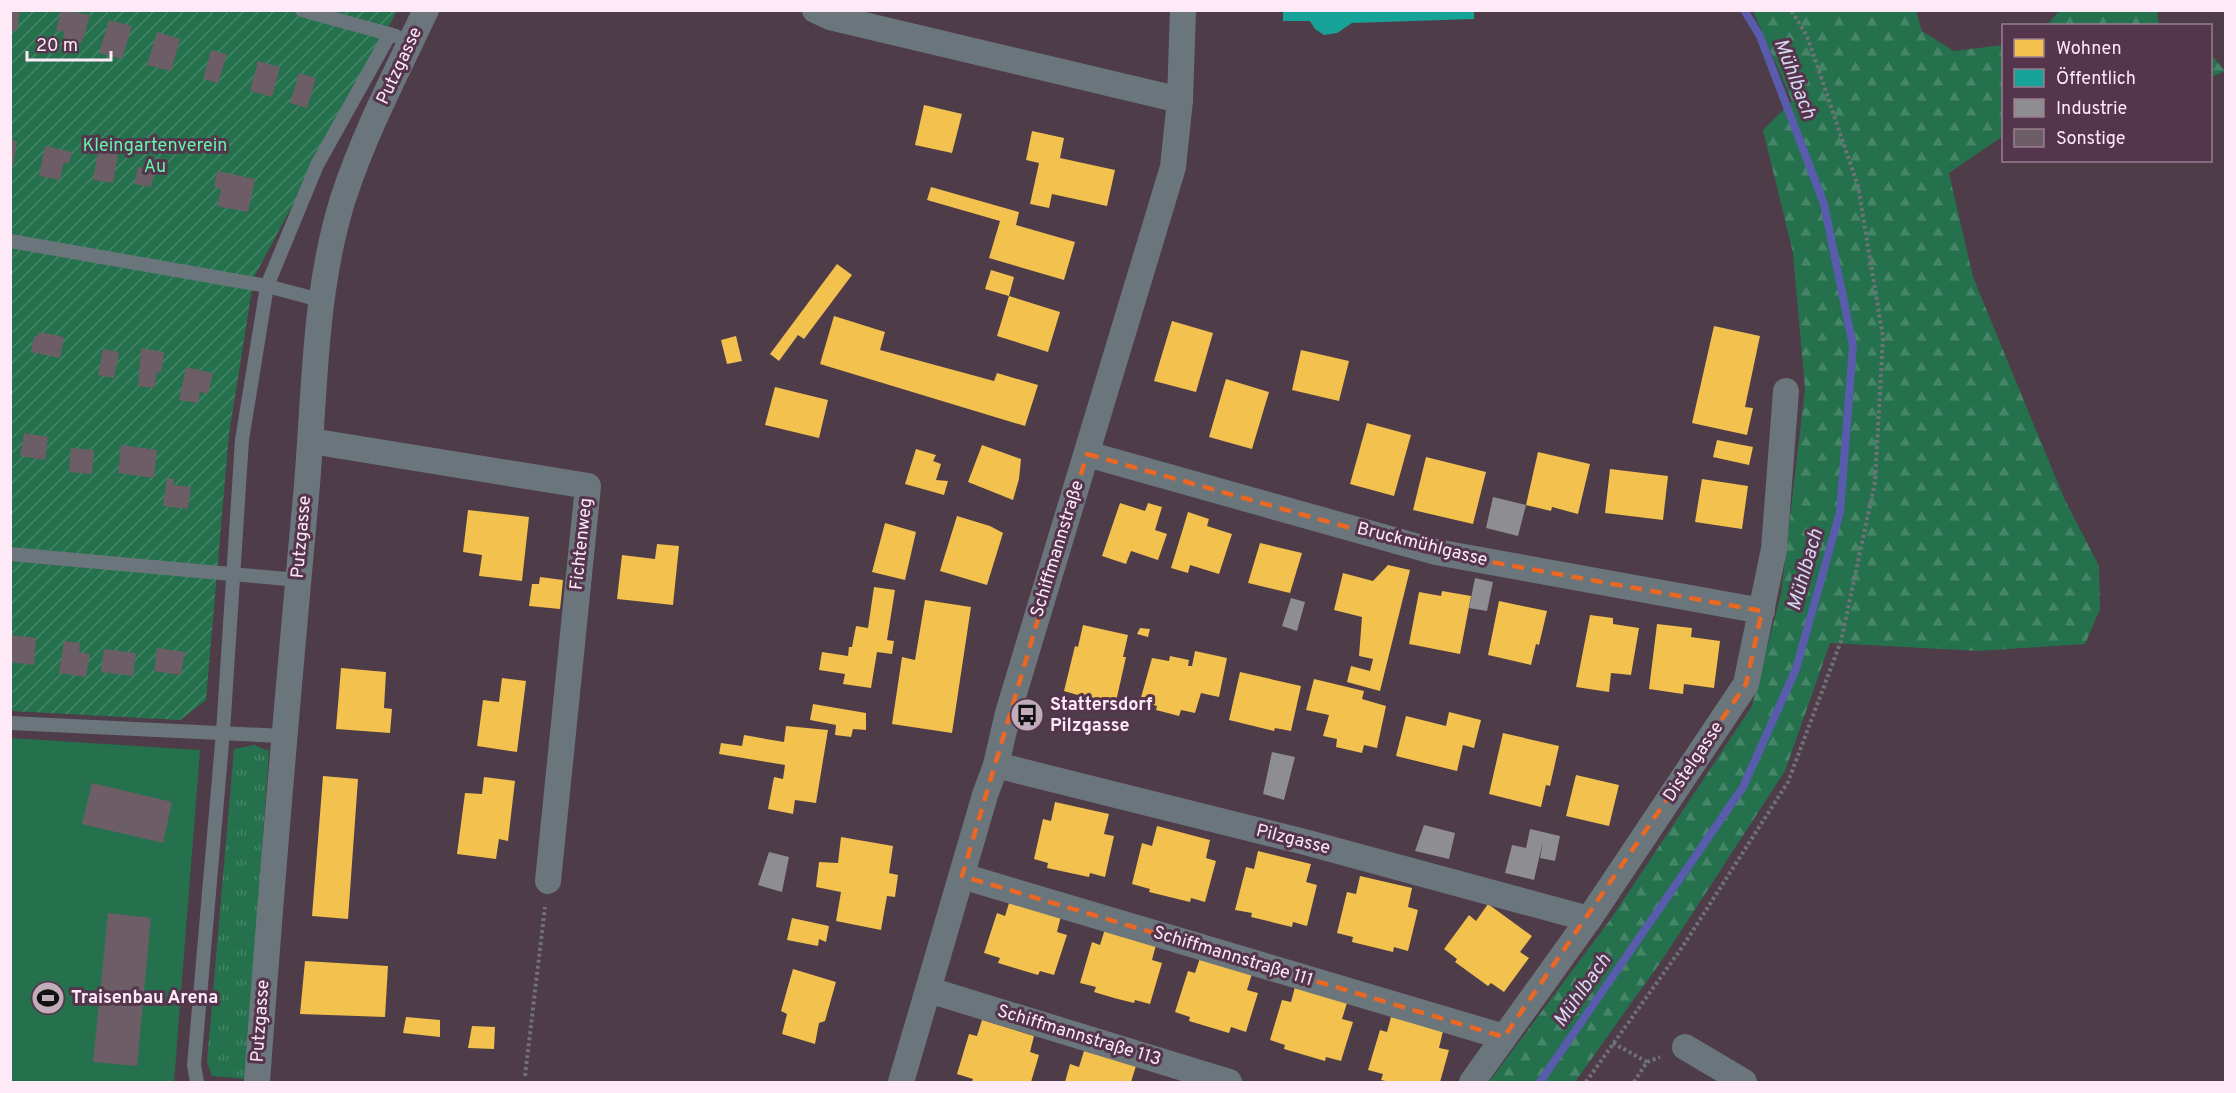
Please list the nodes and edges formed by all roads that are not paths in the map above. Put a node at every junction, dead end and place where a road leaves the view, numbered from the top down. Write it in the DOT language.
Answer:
graph roads {
  1 [pos="302,10"];
  2 [pos="426,10"];
  3 [pos="815,10"];
  4 [pos="1183,10"];
  5 [pos="400,38"];
  6 [pos="1180,100"];
  7 [pos="10,241"];
  8 [pos="267,286"];
  9 [pos="320,300"];
  10 [pos="1786,391"];
  11 [pos="311,441"];
  12 [pos="1087,454"];
  13 [pos="10,554"];
  14 [pos="233,575"];
  15 [pos="298,580"];
  16 [pos="1762,611"];
  17 [pos="10,723"];
  18 [pos="223,732"];
  19 [pos="283,736"];
  20 [pos="996,765"];
  21 [pos="962,876"];
  22 [pos="548,882"];
  23 [pos="1588,919"];
  24 [pos="929,990"];
  25 [pos="1504,1037"];
  26 [pos="1685,1047"];
  27 [pos="197,1083"];
  28 [pos="256,1083"];
  29 [pos="901,1083"];
  30 [pos="1229,1083"];
  31 [pos="1472,1083"];
  32 [pos="1744,1083"];
  1 -- 5 [label="lane"];
  2 -- 5 [label="street, Putzgasse"];
  3 -- 6 [label="street"];
  4 -- 6 [label="street, Schiffmannstraße"];
  5 -- 8 [label="lane"];
  5 -- 9 [label="street, Putzgasse"];
  6 -- 12 [label="street, Schiffmannstraße"];
  7 -- 8 [label="lane"];
  8 -- 9 [label="lane"];
  8 -- 14 [label="lane"];
  9 -- 11 [label="street, Putzgasse"];
  10 -- 16 [label="street, Distelgasse"];
  11 -- 15 [label="street, Putzgasse"];
  11 -- 22 [label="street, Fichtenweg"];
  12 -- 16 [label="street, Bruckmühlgasse"];
  12 -- 20 [label="street, Schiffmannstraße"];
  13 -- 14 [label="lane"];
  14 -- 15 [label="lane"];
  14 -- 18 [label="lane"];
  15 -- 19 [label="street, Putzgasse"];
  16 -- 23 [label="street, Distelgasse"];
  17 -- 18 [label="lane"];
  18 -- 19 [label="lane"];
  18 -- 27 [label="lane"];
  19 -- 28 [label="street, Putzgasse"];
  20 -- 21 [label="street, Schiffmannstraße"];
  20 -- 23 [label="street, Pilzgasse"];
  21 -- 24 [label="street, Schiffmannstraße"];
  21 -- 25 [label="street, Schiffmannstraße 111"];
  23 -- 25 [label="street, Distelgasse"];
  24 -- 29 [label="street, Schiffmannstraße"];
  24 -- 30 [label="street, Schiffmannstraße 113"];
  25 -- 31 [label="street, Distelgasse"];
  26 -- 32 [label="street"];
}
